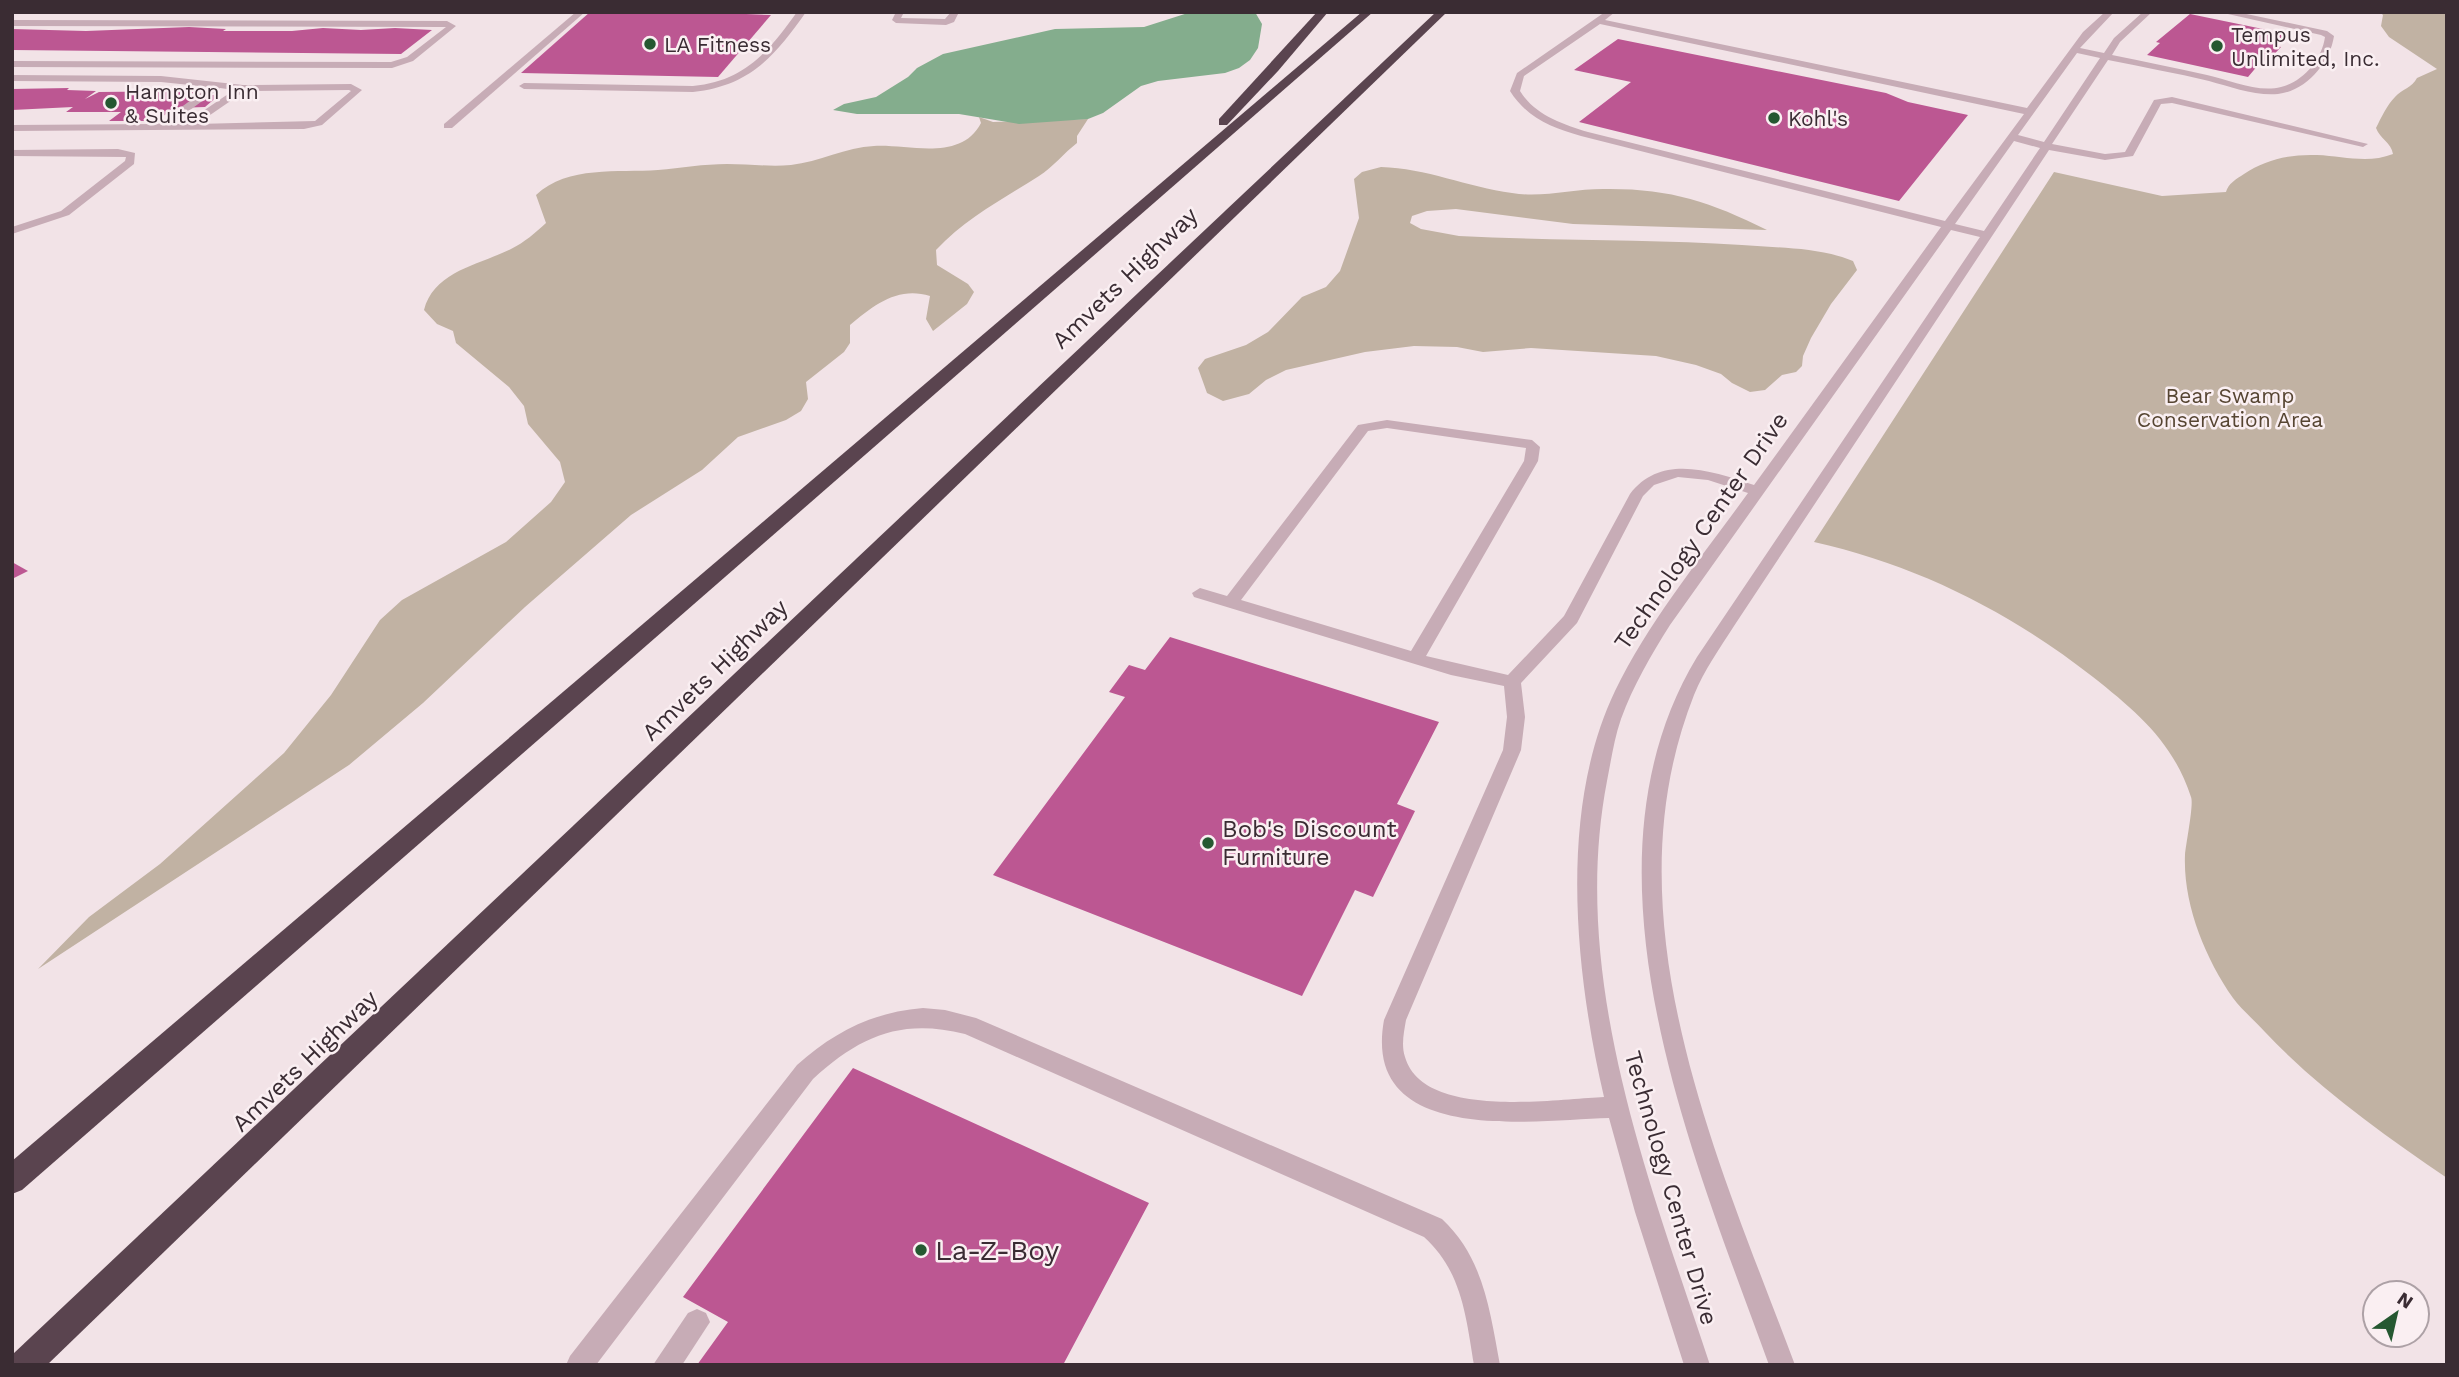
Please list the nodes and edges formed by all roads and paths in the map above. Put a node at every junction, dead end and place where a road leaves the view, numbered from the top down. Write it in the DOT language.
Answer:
graph roads {
  1 [pos="482,12"];
  2 [pos="502,12"];
  3 [pos="581,12"];
  4 [pos="802,12"];
  5 [pos="900,12"];
  6 [pos="956,12"];
  7 [pos="1323,12"];
  8 [pos="1368,12"];
  9 [pos="1611,12"];
  10 [pos="2110,12"];
  11 [pos="2148,12"];
  12 [pos="2223,12"];
  13 [pos="1440,15"];
  14 [pos="1599,20"];
  15 [pos="12,23"];
  16 [pos="2075,50"];
  17 [pos="2106,56"];
  18 [pos="12,64"];
  19 [pos="12,78"];
  20 [pos="217,86"];
  21 [pos="524,86"];
  22 [pos="243,88"];
  23 [pos="2030,112"];
  24 [pos="187,126"];
  25 [pos="448,126"];
  26 [pos="160,127"];
  27 [pos="12,128"];
  28 [pos="2012,137"];
  29 [pos="2363,144"];
  30 [pos="2047,145"];
  31 [pos="12,153"];
  32 [pos="1948,226"];
  33 [pos="12,231"];
  34 [pos="1986,235"];
  35 [pos="1061,278"];
  36 [pos="1757,491"];
  37 [pos="1200,593"];
  38 [pos="1231,603"];
  39 [pos="1416,659"];
  40 [pos="1512,682"];
  41 [pos="1617,1107"];
  42 [pos="12,1180"];
  43 [pos="697,1322"];
  44 [pos="24,1365"];
  45 [pos="579,1365"];
  46 [pos="666,1365"];
  47 [pos="1488,1365"];
  48 [pos="1697,1365"];
  49 [pos="1782,1365"];
  1 -- 2 [label="path"];
  3 -- 25 [label="street"];
  4 -- 21 [label="street"];
  5 -- 6 [label="street"];
  7 -- 35 [label="highway"];
  8 -- 35 [label="highway, Amvets Highway"];
  9 -- 14 [label="street"];
  10 -- 16 [label="street, Technology Center Drive"];
  11 -- 17 [label="street, Technology Center Drive"];
  12 -- 17 [label="street"];
  13 -- 44 [label="highway, Amvets Highway"];
  14 -- 23 [label="street"];
  14 -- 32 [label="street"];
  15 -- 18 [label="street"];
  16 -- 17 [label="street"];
  16 -- 23 [label="street, Technology Center Drive"];
  17 -- 30 [label="street, Technology Center Drive"];
  19 -- 20 [label="street"];
  20 -- 22 [label="street"];
  20 -- 26 [label="street"];
  22 -- 24 [label="street"];
  22 -- 24 [label="street"];
  23 -- 28 [label="street, Technology Center Drive"];
  24 -- 26 [label="street"];
  26 -- 27 [label="street"];
  28 -- 30 [label="street"];
  28 -- 32 [label="street, Technology Center Drive"];
  29 -- 30 [label="street"];
  30 -- 34 [label="street, Technology Center Drive"];
  31 -- 33 [label="street"];
  32 -- 34 [label="street"];
  32 -- 36 [label="street, Technology Center Drive"];
  34 -- 49 [label="street, Technology Center Drive"];
  35 -- 42 [label="highway, Amvets Highway"];
  36 -- 40 [label="street"];
  36 -- 41 [label="street, Technology Center Drive"];
  37 -- 38 [label="street"];
  38 -- 39 [label="street"];
  38 -- 39 [label="street"];
  39 -- 40 [label="street"];
  40 -- 41 [label="street"];
  41 -- 48 [label="street, Technology Center Drive"];
  43 -- 46 [label="street"];
  45 -- 47 [label="street"];
}
